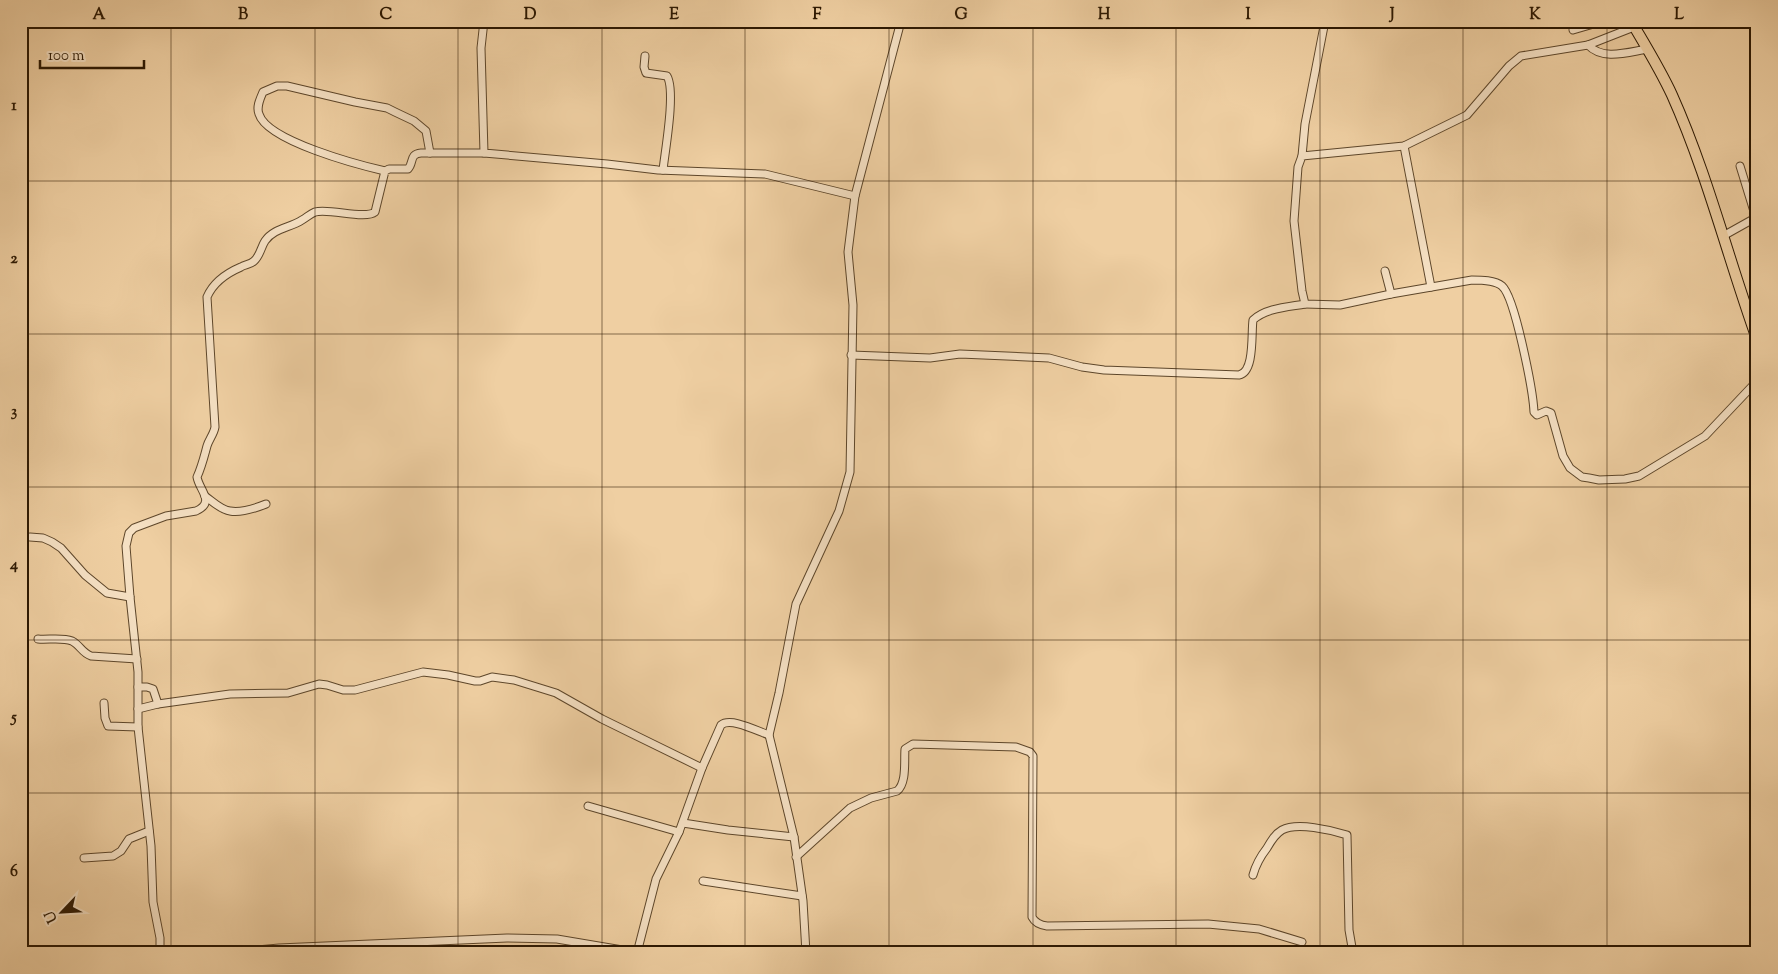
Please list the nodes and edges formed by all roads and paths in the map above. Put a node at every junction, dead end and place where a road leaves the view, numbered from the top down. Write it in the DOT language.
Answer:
graph roads {
  1 [pos="484,21"];
  2 [pos="901,21"];
  3 [pos="1326,21"];
  4 [pos="1604,21"];
  5 [pos="1633,24"];
  6 [pos="1573,30"];
  7 [pos="1588,45"];
  8 [pos="1648,49"];
  9 [pos="644,56"];
  10 [pos="1404,146"];
  11 [pos="430,153"];
  12 [pos="484,153"];
  13 [pos="1302,156"];
  14 [pos="1740,166"];
  15 [pos="662,170"];
  16 [pos="385,171"];
  17 [pos="855,196"];
  18 [pos="1756,218"];
  19 [pos="1724,236"];
  20 [pos="1385,271"];
  21 [pos="1432,286"];
  22 [pos="1390,294"];
  23 [pos="1305,304"];
  24 [pos="1757,339"];
  25 [pos="851,355"];
  26 [pos="1757,381"];
  27 [pos="205,496"];
  28 [pos="266,504"];
  29 [pos="30,537"];
  30 [pos="130,597"];
  31 [pos="38,639"];
  32 [pos="136,659"];
  33 [pos="138,687"];
  34 [pos="104,703"];
  35 [pos="158,704"];
  36 [pos="138,709"];
  37 [pos="138,727"];
  38 [pos="769,735"];
  39 [pos="702,768"];
  40 [pos="588,806"];
  41 [pos="683,822"];
  42 [pos="149,831"];
  43 [pos="679,832"];
  44 [pos="794,837"];
  45 [pos="796,857"];
  46 [pos="84,858"];
  47 [pos="1253,875"];
  48 [pos="702,881"];
  49 [pos="802,896"];
  50 [pos="1302,942"];
  51 [pos="158,952"];
  52 [pos="257,952"];
  53 [pos="638,953"];
  54 [pos="806,953"];
  55 [pos="1353,953"];
  1 -- 12 [label="street"];
  2 -- 17 [label="street"];
  3 -- 13 [label="street"];
  4 -- 6 [label="street"];
  5 -- 7 [label="street"];
  5 -- 8 [label="main road"];
  7 -- 8 [label="street"];
  7 -- 10 [label="street"];
  8 -- 19 [label="main road"];
  9 -- 15 [label="street"];
  10 -- 13 [label="street"];
  10 -- 21 [label="street"];
  11 -- 12 [label="street"];
  11 -- 16 [label="street"];
  11 -- 16 [label="street"];
  12 -- 15 [label="street"];
  13 -- 23 [label="street"];
  14 -- 18 [label="street"];
  15 -- 17 [label="street"];
  16 -- 27 [label="street"];
  17 -- 25 [label="street"];
  18 -- 19 [label="street"];
  19 -- 24 [label="main road"];
  20 -- 22 [label="street"];
  21 -- 22 [label="street"];
  21 -- 26 [label="street"];
  22 -- 23 [label="street"];
  23 -- 25 [label="street"];
  25 -- 38 [label="street"];
  27 -- 28 [label="street"];
  27 -- 30 [label="street"];
  29 -- 30 [label="street"];
  30 -- 32 [label="street"];
  31 -- 32 [label="street"];
  32 -- 33 [label="street"];
  33 -- 35 [label="street"];
  33 -- 36 [label="street"];
  34 -- 37 [label="street"];
  35 -- 36 [label="street"];
  35 -- 39 [label="street"];
  36 -- 37 [label="street"];
  37 -- 42 [label="street"];
  38 -- 39 [label="street"];
  38 -- 44 [label="street"];
  39 -- 41 [label="street"];
  40 -- 43 [label="street"];
  41 -- 43 [label="street"];
  41 -- 44 [label="street"];
  42 -- 46 [label="street"];
  42 -- 51 [label="street"];
  43 -- 53 [label="street"];
  44 -- 45 [label="street"];
  45 -- 49 [label="street"];
  45 -- 50 [label="street"];
  47 -- 55 [label="street"];
  48 -- 49 [label="street"];
  49 -- 54 [label="street"];
  51 -- 52 [label="street"];
  52 -- 53 [label="street"];
}
